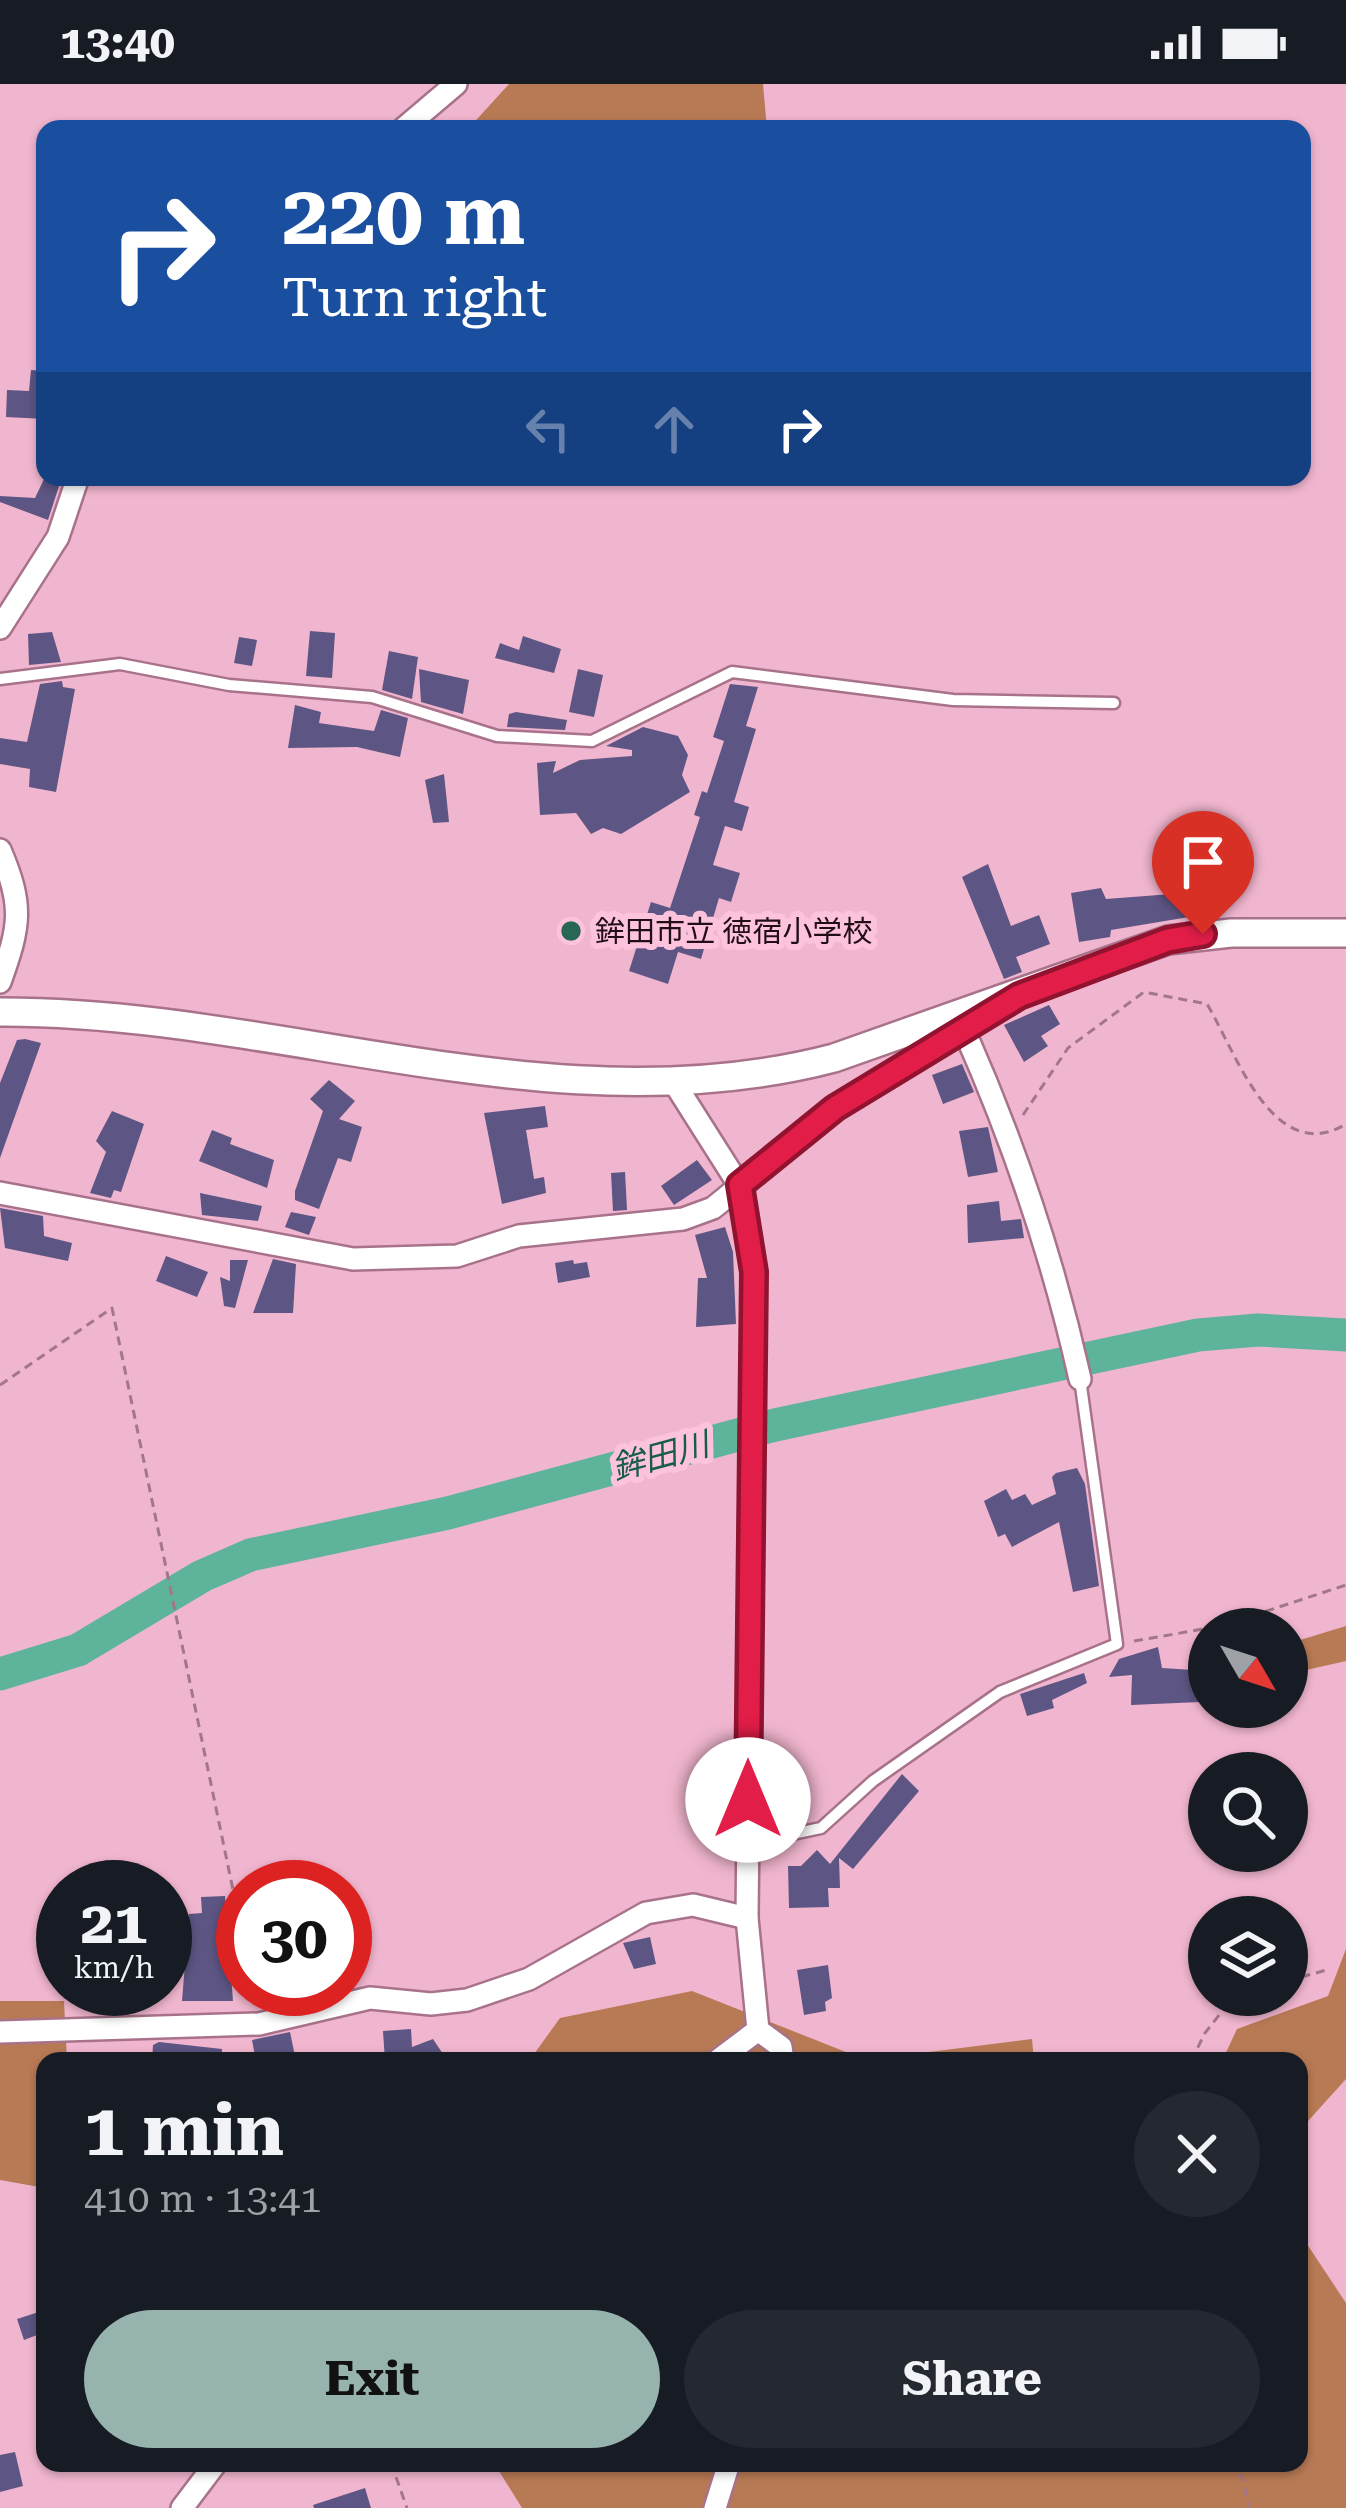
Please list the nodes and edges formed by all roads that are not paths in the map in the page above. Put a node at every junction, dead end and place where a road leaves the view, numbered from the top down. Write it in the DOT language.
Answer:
graph roads {
  1 [pos="456,84"];
  2 [pos="414,120"];
  3 [pos="75,486"];
  4 [pos="0,628"];
  5 [pos="0,679"];
  6 [pos="1114,703"];
  7 [pos="0,850"];
  8 [pos="1346,933"];
  9 [pos="0,982"];
  10 [pos="1019,996"];
  11 [pos="0,1012"];
  12 [pos="964,1030"];
  13 [pos="675,1084"];
  14 [pos="740,1185"];
  15 [pos="0,1193"];
  16 [pos="1080,1379"];
  17 [pos="748,1843"];
  18 [pos="747,1918"];
  19 [pos="758,2030"];
  20 [pos="0,2032"];
  21 [pos="728,2052"];
  22 [pos="782,2052"];
  23 [pos="209,2472"];
  24 [pos="726,2472"];
  25 [pos="182,2508"];
  26 [pos="715,2508"];
  1 -- 2 [label="street"];
  3 -- 4 [label="street"];
  5 -- 6 [label="lane"];
  7 -- 9 [label="street"];
  8 -- 10 [label="street"];
  10 -- 12 [label="street"];
  10 -- 13 [label="street"];
  11 -- 13 [label="street"];
  12 -- 14 [label="street"];
  12 -- 16 [label="street"];
  13 -- 14 [label="street"];
  14 -- 15 [label="street"];
  14 -- 17 [label="street"];
  16 -- 17 [label="lane"];
  17 -- 18 [label="street"];
  18 -- 19 [label="street"];
  18 -- 20 [label="street"];
  19 -- 21 [label="street"];
  19 -- 22 [label="street"];
  23 -- 25 [label="street"];
  24 -- 26 [label="street"];
}
